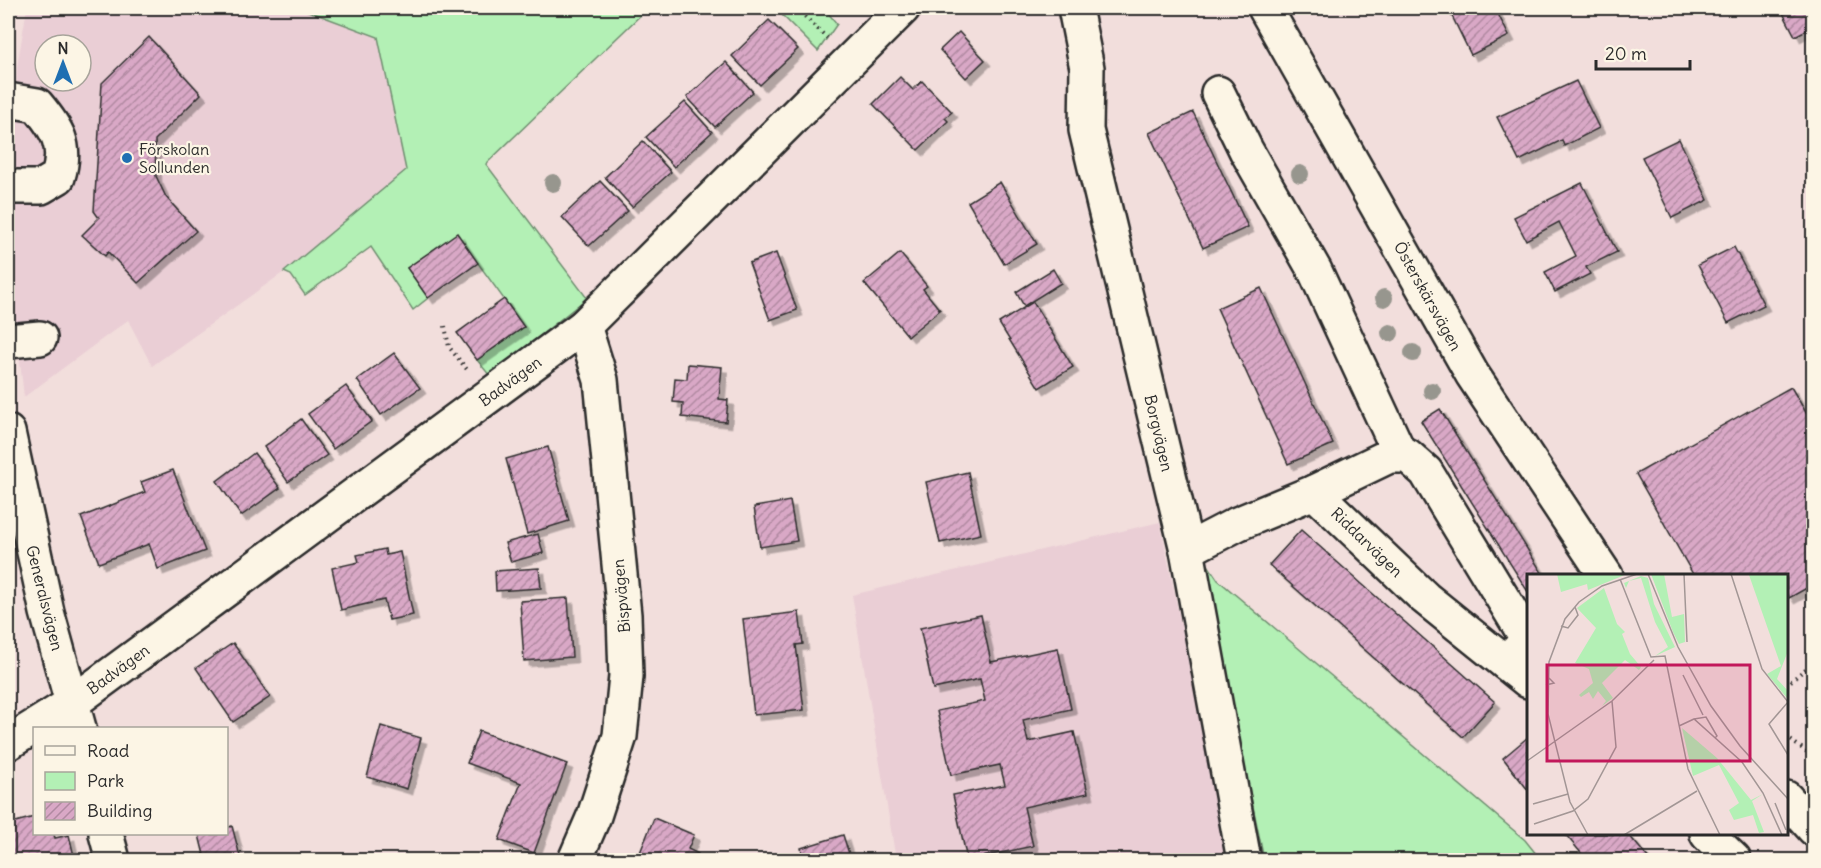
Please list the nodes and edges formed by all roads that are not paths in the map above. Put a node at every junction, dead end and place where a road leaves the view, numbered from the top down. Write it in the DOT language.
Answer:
graph roads {
  1 [pos="903,8"];
  2 [pos="1075,8"];
  3 [pos="1265,8"];
  4 [pos="1218,93"];
  5 [pos="8,100"];
  6 [pos="8,187"];
  7 [pos="584,326"];
  8 [pos="40,338"];
  9 [pos="8,341"];
  10 [pos="8,432"];
  11 [pos="1400,454"];
  12 [pos="1314,492"];
  13 [pos="1187,550"];
  14 [pos="1605,574"];
  15 [pos="1527,638"];
  16 [pos="1527,643"];
  17 [pos="1517,672"];
  18 [pos="75,716"];
  19 [pos="48,727"];
  20 [pos="33,733"];
  21 [pos="8,743"];
  22 [pos="1788,800"];
  23 [pos="1814,829"];
  24 [pos="106,835"];
  25 [pos="1708,835"];
  26 [pos="113,861"];
  27 [pos="575,861"];
  28 [pos="1244,861"];
  29 [pos="1734,861"];
  1 -- 7 [label="street, Badvägen"];
  2 -- 13 [label="street, Borgvägen"];
  3 -- 14 [label="street, Österskärsvägen"];
  4 -- 11 [label="street"];
  5 -- 6 [label="street"];
  7 -- 18 [label="street, Badvägen"];
  7 -- 27 [label="street, Bispvägen"];
  8 -- 9 [label="street"];
  10 -- 18 [label="street, Generalsvägen"];
  11 -- 12 [label="street"];
  11 -- 15 [label="street"];
  12 -- 13 [label="street"];
  12 -- 17 [label="street, Riddarvägen"];
  13 -- 28 [label="street, Borgvägen"];
  16 -- 17 [label="street"];
  18 -- 19 [label="street, Badvägen"];
  20 -- 21 [label="street, Badvägen"];
  22 -- 23 [label="street"];
  24 -- 26 [label="street"];
  25 -- 29 [label="street"];
}
